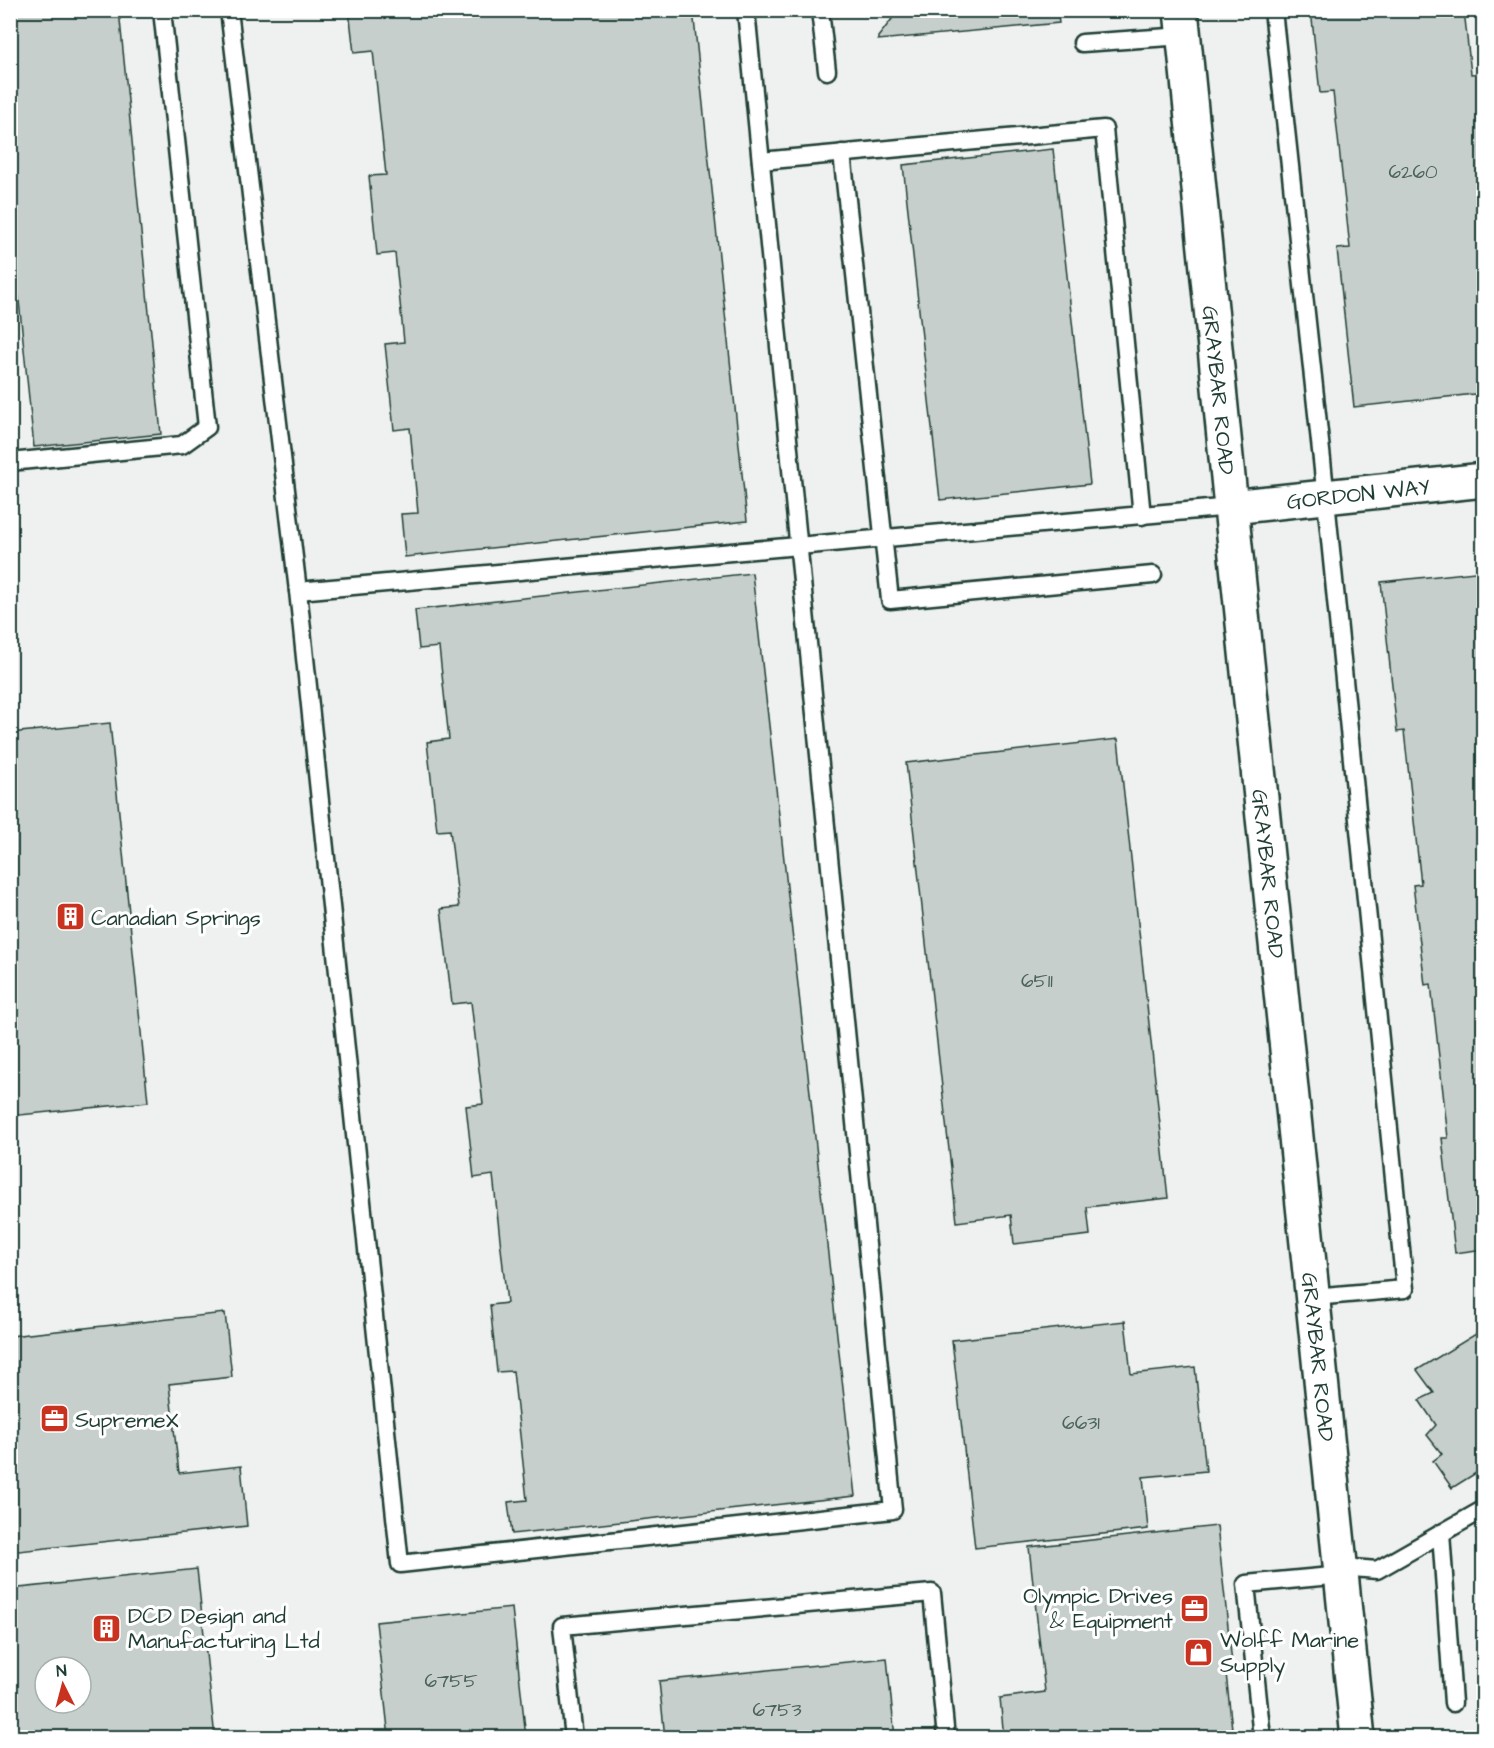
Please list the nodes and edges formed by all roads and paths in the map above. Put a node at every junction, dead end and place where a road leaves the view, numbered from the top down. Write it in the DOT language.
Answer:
graph roads {
  1 [pos="162,10"];
  2 [pos="230,10"];
  3 [pos="746,10"];
  4 [pos="820,10"];
  5 [pos="1273,10"];
  6 [pos="1183,23"];
  7 [pos="1082,44"];
  8 [pos="827,71"];
  9 [pos="842,153"];
  10 [pos="761,161"];
  11 [pos="10,462"];
  12 [pos="1484,480"];
  13 [pos="1325,497"];
  14 [pos="1231,507"];
  15 [pos="1142,516"];
  16 [pos="884,538"];
  17 [pos="799,546"];
  18 [pos="1152,575"];
  19 [pos="297,591"];
  20 [pos="1313,1297"];
  21 [pos="1484,1509"];
  22 [pos="1441,1533"];
  23 [pos="1341,1571"];
  24 [pos="1453,1703"];
  25 [pos="574,1737"];
  26 [pos="946,1737"];
  27 [pos="1262,1737"];
  28 [pos="1358,1737"];
  1 -- 11 [label="lane"];
  2 -- 19 [label="lane"];
  3 -- 10 [label="lane"];
  4 -- 8 [label="lane"];
  5 -- 13 [label="lane"];
  6 -- 7 [label="lane"];
  6 -- 14 [label="street, GRAYBAR ROAD"];
  9 -- 10 [label="lane"];
  9 -- 15 [label="lane"];
  9 -- 16 [label="lane"];
  10 -- 17 [label="lane"];
  12 -- 13 [label="street, GORDON WAY"];
  13 -- 14 [label="street, GORDON WAY"];
  13 -- 20 [label="lane"];
  14 -- 15 [label="lane"];
  14 -- 20 [label="street, GRAYBAR ROAD"];
  15 -- 16 [label="lane"];
  16 -- 17 [label="lane"];
  16 -- 18 [label="lane"];
  17 -- 19 [label="lane"];
  17 -- 19 [label="lane"];
  20 -- 23 [label="street, GRAYBAR ROAD"];
  21 -- 22 [label="lane"];
  22 -- 23 [label="lane"];
  22 -- 24 [label="lane"];
  23 -- 27 [label="lane"];
  23 -- 28 [label="street, GRAYBAR ROAD"];
  25 -- 26 [label="lane"];
}
